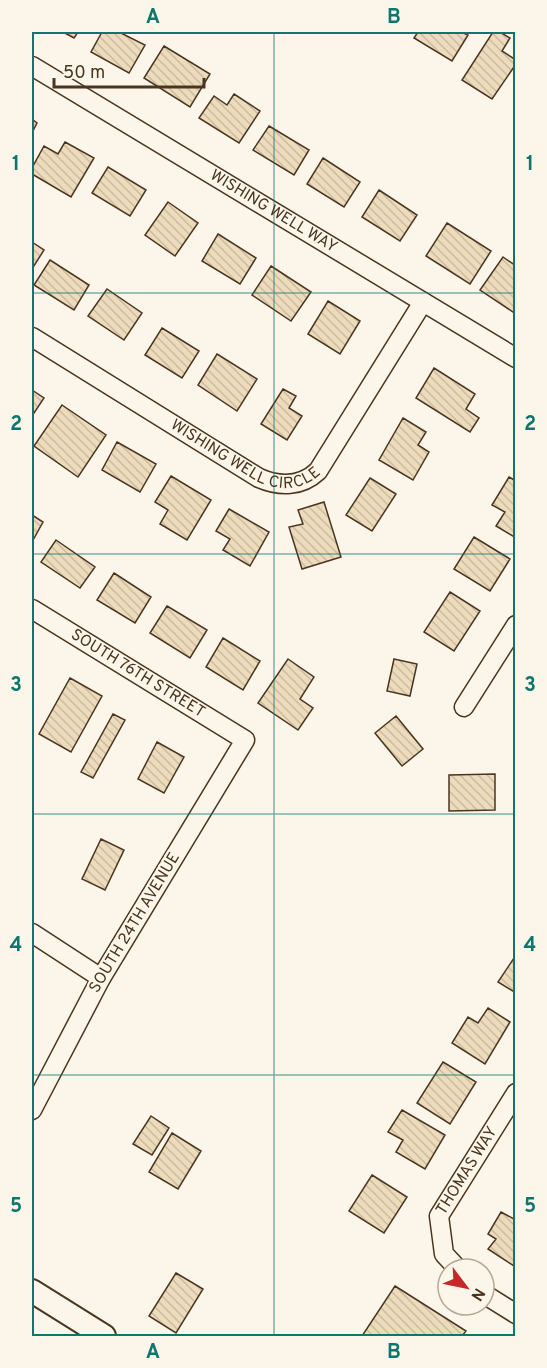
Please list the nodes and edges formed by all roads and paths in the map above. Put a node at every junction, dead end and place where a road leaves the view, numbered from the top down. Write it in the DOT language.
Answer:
graph roads {
  1 [pos="32,66"];
  2 [pos="423,302"];
  3 [pos="32,337"];
  4 [pos="516,358"];
  5 [pos="32,609"];
  6 [pos="516,625"];
  7 [pos="464,707"];
  8 [pos="245,740"];
  9 [pos="32,933"];
  10 [pos="101,978"];
  11 [pos="516,1093"];
  12 [pos="32,1110"];
  13 [pos="447,1257"];
  14 [pos="32,1291"];
  15 [pos="496,1302"];
  16 [pos="516,1314"];
  17 [pos="104,1336"];
  1 -- 2 [label="street, WISHING WELL WAY"];
  2 -- 3 [label="street, WISHING WELL CIRCLE"];
  2 -- 4 [label="street, WISHING WELL WAY"];
  5 -- 8 [label="street, SOUTH 76TH STREET"];
  6 -- 7 [label="street"];
  8 -- 10 [label="street, SOUTH 24TH AVENUE"];
  9 -- 10 [label="street"];
  10 -- 12 [label="street, SOUTH 24TH AVENUE"];
  11 -- 13 [label="street, THOMAS WAY"];
  14 -- 17 [label="street"];
  15 -- 16 [label="street"];
}
